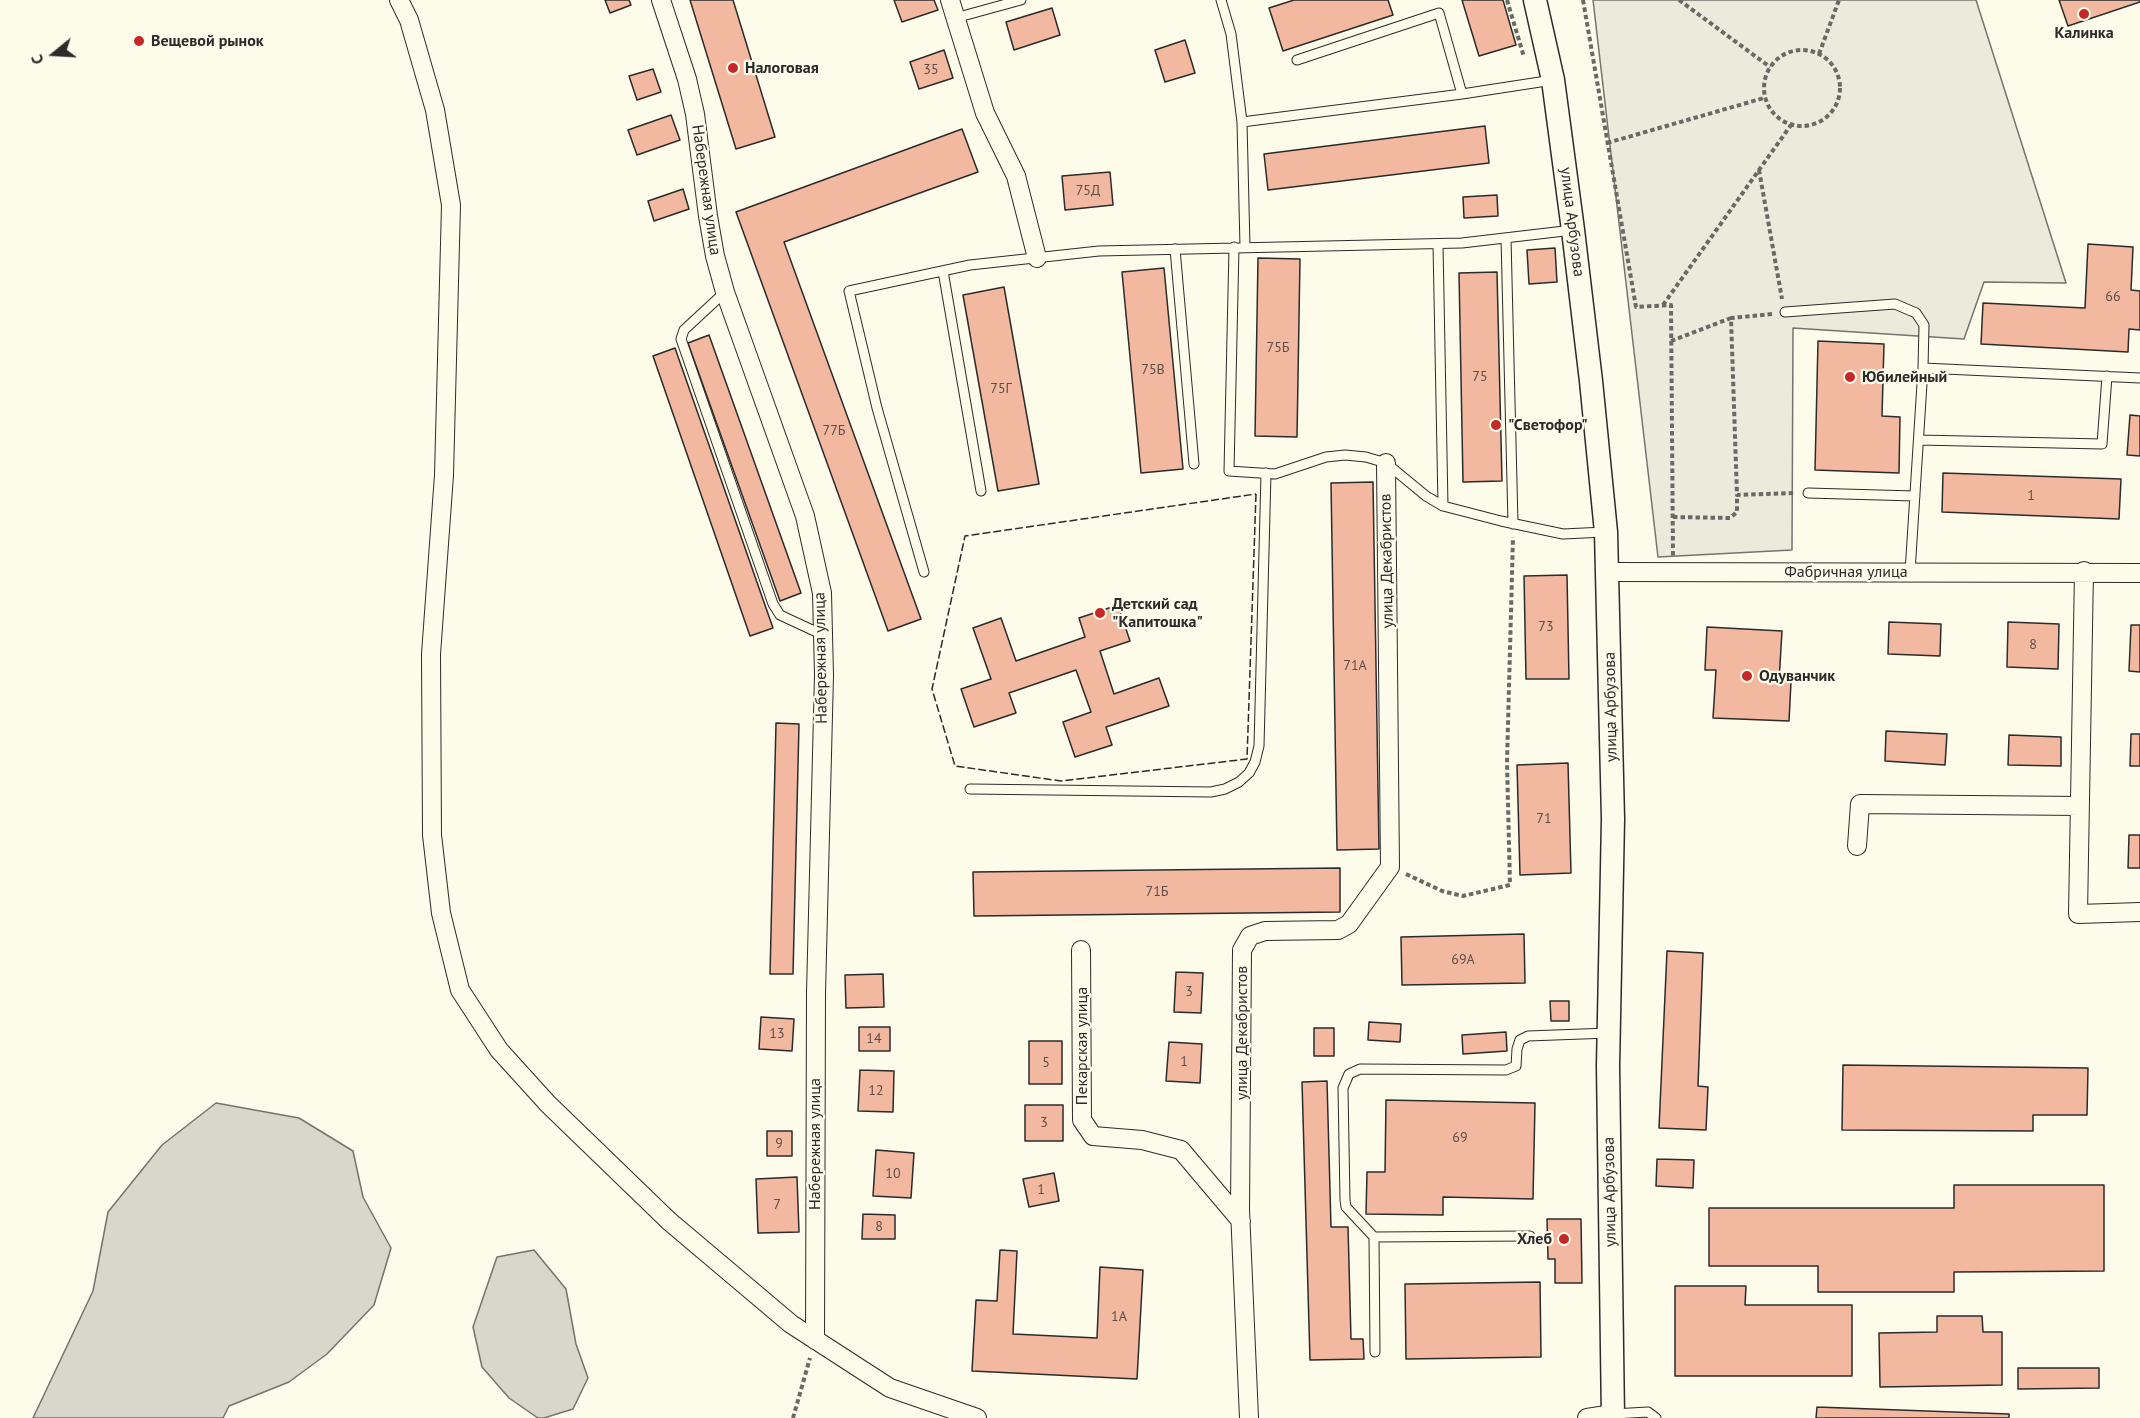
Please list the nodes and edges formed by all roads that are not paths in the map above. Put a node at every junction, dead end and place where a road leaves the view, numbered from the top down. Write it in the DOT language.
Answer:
graph roads {
  1 [pos="399,0"];
  2 [pos="661,0"];
  3 [pos="950,0"];
  4 [pos="1021,0"];
  5 [pos="1221,0"];
  6 [pos="1535,0"];
  7 [pos="955,18"];
  8 [pos="1297,60"];
  9 [pos="1543,82"];
  10 [pos="1462,94"];
  11 [pos="1242,122"];
  12 [pos="1573,230"];
  13 [pos="1506,238"];
  14 [pos="1438,244"];
  15 [pos="1234,247"];
  16 [pos="1245,247"];
  17 [pos="1175,249"];
  18 [pos="1037,258"];
  19 [pos="943,271"];
  20 [pos="725,292"];
  21 [pos="1785,312"];
  22 [pos="1923,368"];
  23 [pos="2107,376"];
  24 [pos="2140,378"];
  25 [pos="1919,440"];
  26 [pos="1194,464"];
  27 [pos="1386,464"];
  28 [pos="1266,473"];
  29 [pos="981,491"];
  30 [pos="1808,493"];
  31 [pos="1915,496"];
  32 [pos="1443,506"];
  33 [pos="1513,524"];
  34 [pos="1606,532"];
  35 [pos="2084,571"];
  36 [pos="924,572"];
  37 [pos="1608,572"];
  38 [pos="1910,572"];
  39 [pos="2140,573"];
  40 [pos="823,635"];
  41 [pos="970,789"];
  42 [pos="2080,806"];
  43 [pos="1857,846"];
  44 [pos="2140,912"];
  45 [pos="1081,950"];
  46 [pos="1609,1034"];
  47 [pos="1240,1221"];
  48 [pos="1530,1236"];
  49 [pos="1374,1237"];
  50 [pos="814,1340"];
  51 [pos="1375,1352"];
  52 [pos="1613,1416"];
  53 [pos="977,1418"];
  54 [pos="1249,1418"];
  55 [pos="1587,1418"];
  56 [pos="1656,1418"];
  1 -- 50 [label="street"];
  2 -- 20 [label="street, Набережная улица"];
  3 -- 7 [label="street"];
  4 -- 7 [label="lane"];
  5 -- 11 [label="lane"];
  6 -- 9 [label="street, улица Арбузова"];
  7 -- 18 [label="street"];
  8 -- 10 [label="lane"];
  9 -- 10 [label="lane"];
  9 -- 12 [label="street, улица Арбузова"];
  10 -- 11 [label="lane"];
  11 -- 16 [label="lane"];
  12 -- 13 [label="lane"];
  12 -- 34 [label="street, улица Арбузова"];
  13 -- 14 [label="lane"];
  13 -- 33 [label="lane"];
  14 -- 16 [label="lane"];
  14 -- 32 [label="lane"];
  15 -- 16 [label="lane"];
  15 -- 17 [label="lane"];
  15 -- 28 [label="lane"];
  17 -- 18 [label="lane"];
  17 -- 26 [label="lane"];
  18 -- 19 [label="lane"];
  19 -- 29 [label="lane"];
  19 -- 36 [label="lane"];
  20 -- 40 [label="street, Набережная улица"];
  20 -- 40 [label="lane"];
  21 -- 22 [label="lane"];
  22 -- 23 [label="lane"];
  22 -- 25 [label="lane"];
  23 -- 24 [label="lane"];
  23 -- 25 [label="lane"];
  25 -- 31 [label="lane"];
  27 -- 28 [label="lane"];
  27 -- 32 [label="lane"];
  27 -- 47 [label="street, улица Декабристов"];
  28 -- 41 [label="lane"];
  30 -- 31 [label="lane"];
  31 -- 38 [label="lane"];
  32 -- 33 [label="lane"];
  33 -- 34 [label="lane"];
  34 -- 37 [label="street, улица Арбузова"];
  35 -- 38 [label="street, Фабричная улица"];
  35 -- 39 [label="street, Фабричная улица"];
  35 -- 42 [label="street"];
  37 -- 38 [label="street, Фабричная улица"];
  37 -- 46 [label="street, улица Арбузова"];
  40 -- 50 [label="street, Набережная улица"];
  42 -- 43 [label="street"];
  42 -- 44 [label="street"];
  45 -- 47 [label="street, Пекарская улица"];
  46 -- 49 [label="lane"];
  46 -- 52 [label="street, улица Арбузова"];
  47 -- 54 [label="street, улица Декабристов"];
  48 -- 49 [label="lane"];
  49 -- 51 [label="lane"];
  50 -- 53 [label="street"];
  52 -- 55 [label="street"];
  52 -- 56 [label="lane"];
}
